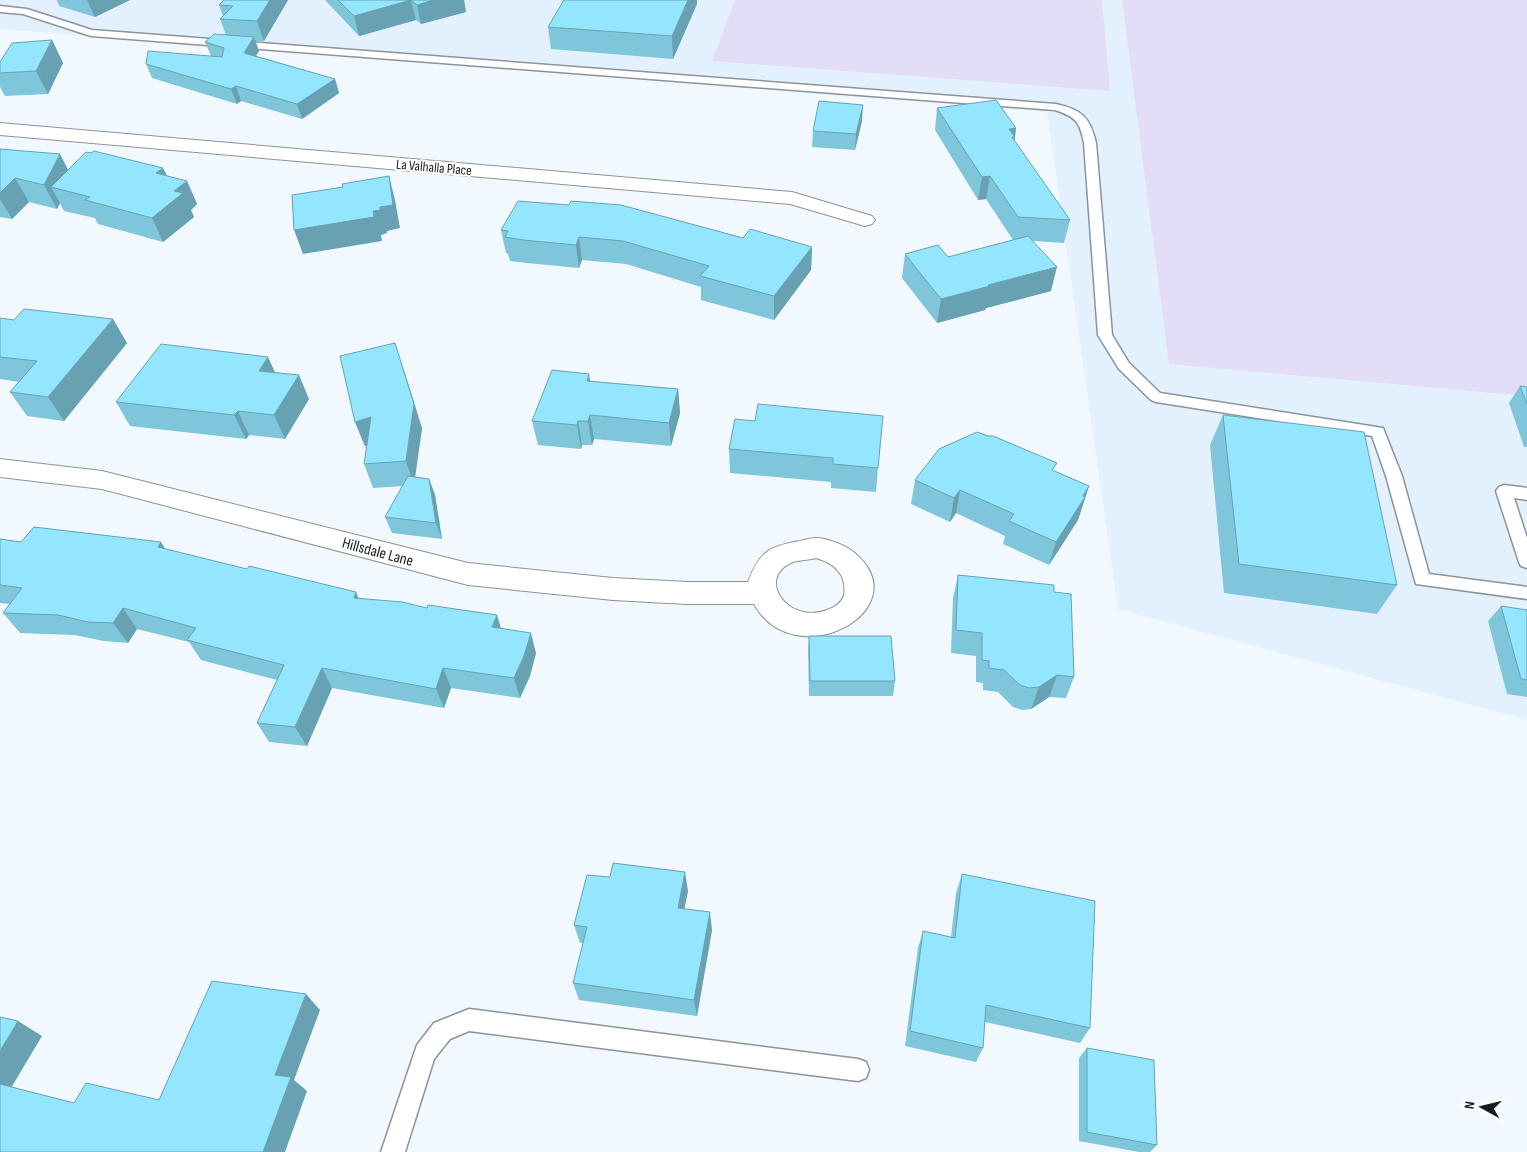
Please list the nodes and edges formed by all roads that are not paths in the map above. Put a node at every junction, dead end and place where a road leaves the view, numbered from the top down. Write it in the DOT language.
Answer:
graph roads {
  1 [pos="0,9"];
  2 [pos="0,129"];
  3 [pos="865,220"];
  4 [pos="0,468"];
  5 [pos="1527,494"];
  6 [pos="1527,562"];
  7 [pos="762,593"];
  8 [pos="1527,593"];
  9 [pos="858,1070"];
  10 [pos="393,1152"];
  1 -- 8 [label="lane"];
  2 -- 3 [label="street, La Valhalla Place"];
  4 -- 7 [label="street, Hillsdale Lane"];
  5 -- 6 [label="lane"];
  9 -- 10 [label="lane"];
}
